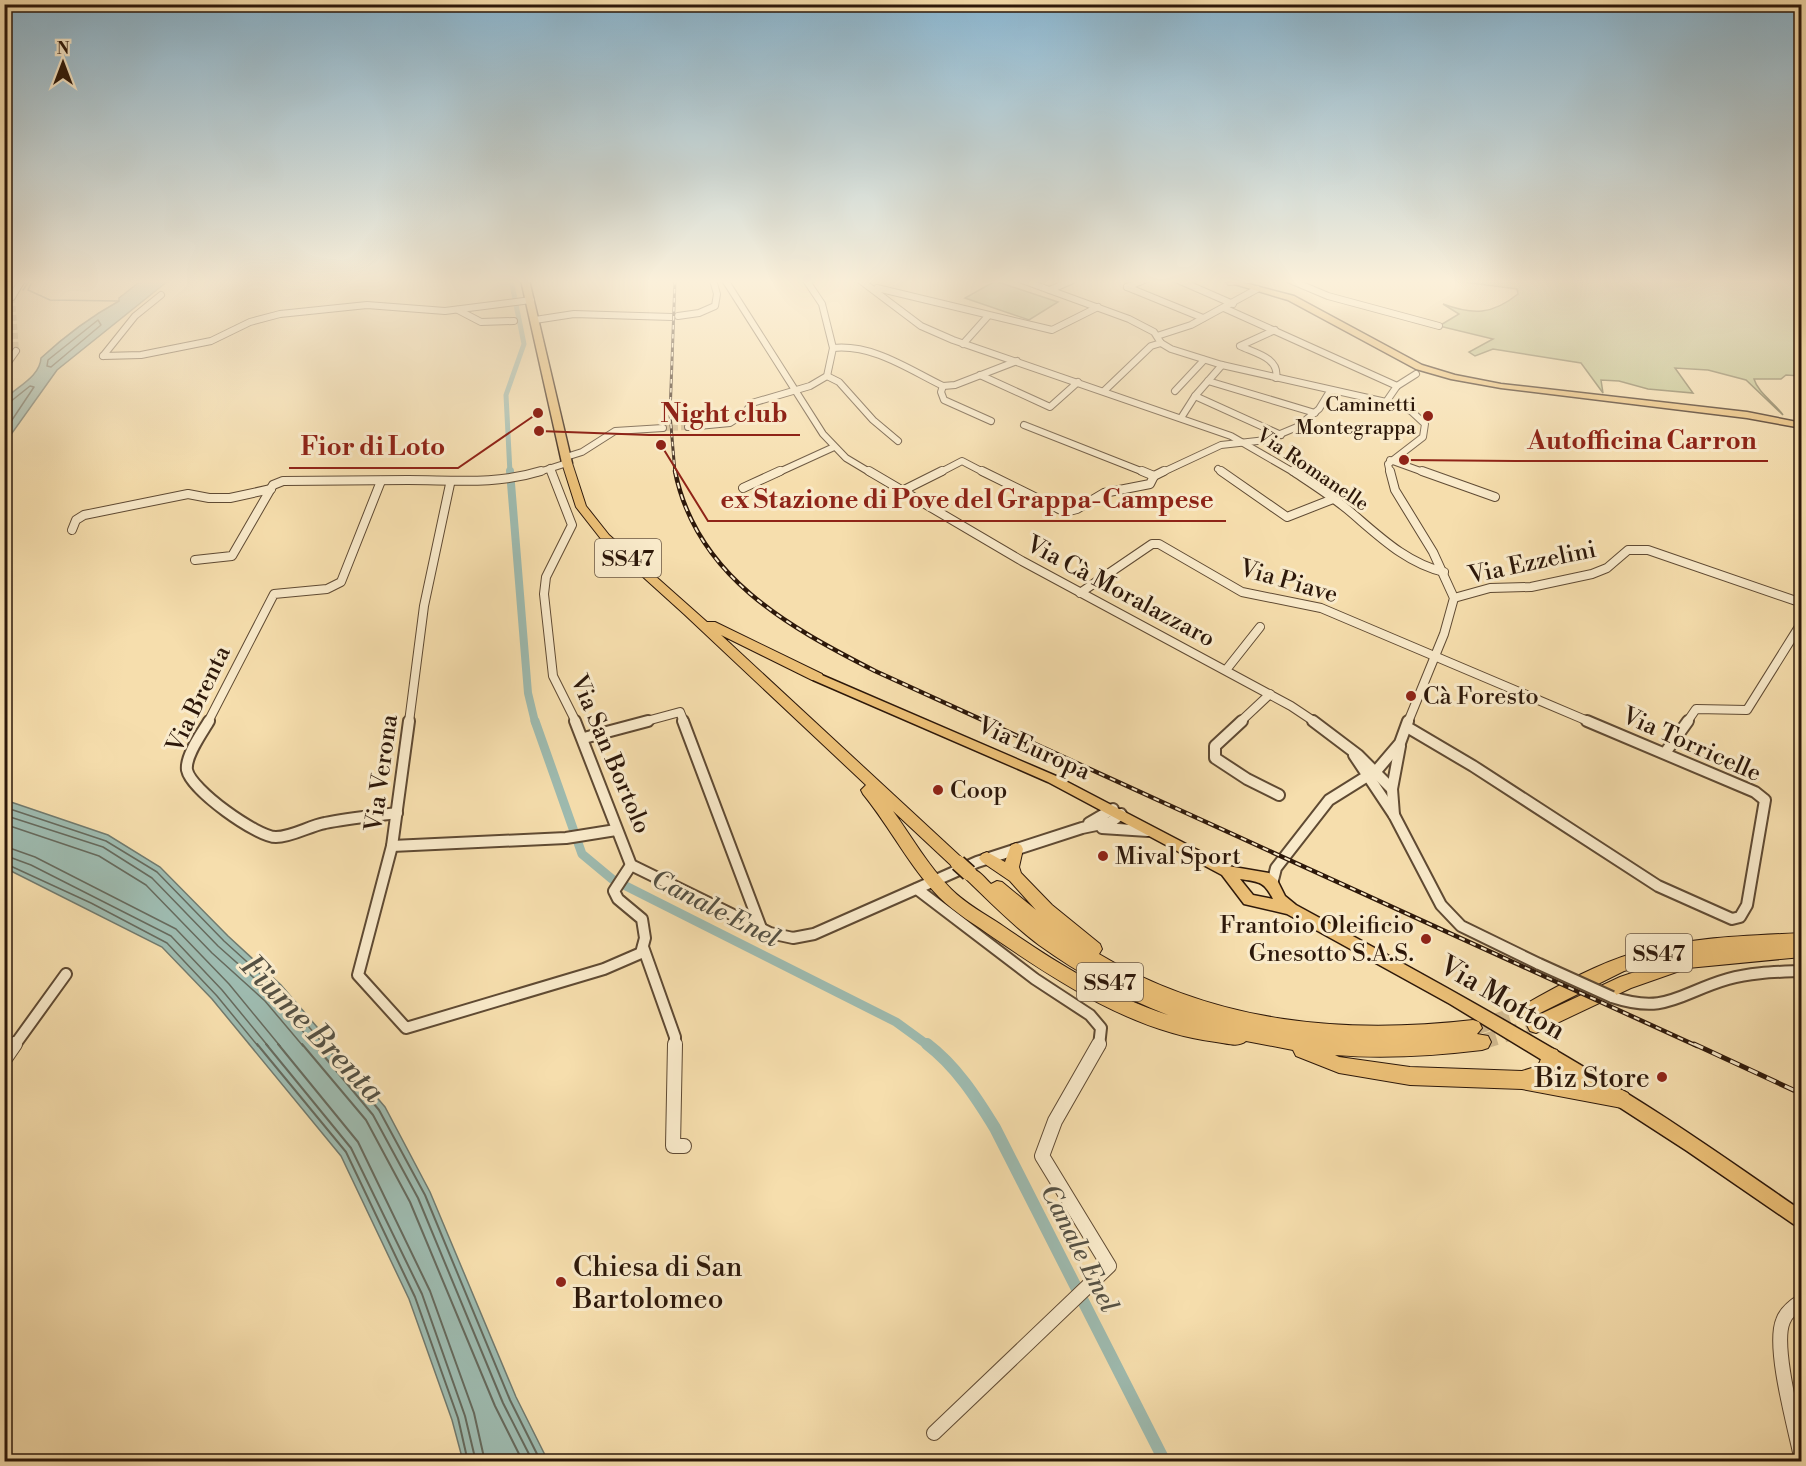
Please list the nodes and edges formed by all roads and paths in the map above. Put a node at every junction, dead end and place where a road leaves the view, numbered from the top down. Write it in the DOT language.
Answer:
graph roads {
  1 [pos="109,348"];
  2 [pos="174,348"];
  3 [pos="541,348"];
  4 [pos="770,348"];
  5 [pos="833,348"];
  6 [pos="864,348"];
  7 [pos="977,348"];
  8 [pos="1148,348"];
  9 [pos="1170,348"];
  10 [pos="1245,348"];
  11 [pos="1315,348"];
  12 [pos="1381,348"];
  13 [pos="16,351"];
  14 [pos="1204,360"];
  15 [pos="1017,361"];
  16 [pos="1222,365"];
  17 [pos="4,368"];
  18 [pos="1417,370"];
  19 [pos="980,375"];
  20 [pos="827,376"];
  21 [pos="1276,378"];
  22 [pos="1208,381"];
  23 [pos="1078,382"];
  24 [pos="943,386"];
  25 [pos="1397,386"];
  26 [pos="796,389"];
  27 [pos="1330,390"];
  28 [pos="1104,391"];
  29 [pos="1176,391"];
  30 [pos="1195,396"];
  31 [pos="1386,402"];
  32 [pos="1315,413"];
  33 [pos="1181,418"];
  34 [pos="991,421"];
  35 [pos="1024,425"];
  36 [pos="1802,426"];
  37 [pos="688,427"];
  38 [pos="663,428"];
  39 [pos="1281,435"];
  40 [pos="898,441"];
  41 [pos="1243,442"];
  42 [pos="834,447"];
  43 [pos="567,460"];
  44 [pos="1390,460"];
  45 [pos="550,468"];
  46 [pos="1218,469"];
  47 [pos="1154,476"];
  48 [pos="381,481"];
  49 [pos="450,484"];
  50 [pos="743,488"];
  51 [pos="271,489"];
  52 [pos="900,492"];
  53 [pos="1495,497"];
  54 [pos="1334,499"];
  55 [pos="72,530"];
  56 [pos="195,560"];
  57 [pos="1444,572"];
  58 [pos="1080,593"];
  59 [pos="1454,598"];
  60 [pos="1802,603"];
  61 [pos="688,611"];
  62 [pos="1802,622"];
  63 [pos="1260,627"];
  64 [pos="728,648"];
  65 [pos="1433,657"];
  66 [pos="1226,670"];
  67 [pos="817,677"];
  68 [pos="1270,694"];
  69 [pos="1407,727"];
  70 [pos="584,738"];
  71 [pos="1400,743"];
  72 [pos="1353,753"];
  73 [pos="1665,753"];
  74 [pos="850,763"];
  75 [pos="1377,770"];
  76 [pos="1367,776"];
  77 [pos="1392,789"];
  78 [pos="1279,795"];
  79 [pos="1117,811"];
  80 [pos="397,813"];
  81 [pos="1394,815"];
  82 [pos="1082,828"];
  83 [pos="616,830"];
  84 [pos="1155,831"];
  85 [pos="392,846"];
  86 [pos="1016,849"];
  87 [pos="632,865"];
  88 [pos="972,865"];
  89 [pos="1276,868"];
  90 [pos="1226,871"];
  91 [pos="1251,875"];
  92 [pos="1015,878"];
  93 [pos="935,881"];
  94 [pos="917,889"];
  95 [pos="1240,890"];
  96 [pos="1271,893"];
  97 [pos="761,928"];
  98 [pos="1802,940"];
  99 [pos="643,947"];
  100 [pos="1802,950"];
  101 [pos="1802,971"];
  102 [pos="66,974"];
  103 [pos="1128,978"];
  104 [pos="1528,1011"];
  105 [pos="1536,1025"];
  106 [pos="1273,1040"];
  107 [pos="1551,1056"];
  108 [pos="4,1060"];
  109 [pos="1522,1080"];
  110 [pos="1622,1099"];
  111 [pos="684,1146"];
  112 [pos="1802,1222"];
  113 [pos="1802,1301"];
  114 [pos="934,1433"];
  115 [pos="1802,1461"];
  1 -- 2 [label="street"];
  3 -- 43 [label="main road, SS47"];
  4 -- 26 [label="street, Via Cà Moralazzaro"];
  5 -- 20 [label="street"];
  6 -- 24 [label="street"];
  7 -- 15 [label="street, Via Romanelle"];
  8 -- 28 [label="street"];
  9 -- 14 [label="street"];
  10 -- 21 [label="street"];
  11 -- 25 [label="street"];
  12 -- 18 [label="main road"];
  13 -- 17 [label="street"];
  14 -- 16 [label="street"];
  14 -- 29 [label="street"];
  15 -- 19 [label="street"];
  15 -- 23 [label="street, Via Romanelle"];
  16 -- 21 [label="street"];
  16 -- 22 [label="street"];
  18 -- 25 [label="street"];
  18 -- 36 [label="main road"];
  19 -- 23 [label="street"];
  19 -- 24 [label="street"];
  20 -- 26 [label="street"];
  20 -- 40 [label="street"];
  21 -- 27 [label="street"];
  22 -- 30 [label="street"];
  22 -- 32 [label="street"];
  23 -- 28 [label="street, Via Romanelle"];
  24 -- 34 [label="street"];
  25 -- 31 [label="street"];
  26 -- 37 [label="street"];
  26 -- 42 [label="street, Via Cà Moralazzaro"];
  27 -- 31 [label="street"];
  27 -- 32 [label="street"];
  28 -- 33 [label="street, Via Romanelle"];
  30 -- 33 [label="street"];
  30 -- 39 [label="street"];
  31 -- 44 [label="street"];
  32 -- 39 [label="street"];
  33 -- 41 [label="street, Via Romanelle"];
  35 -- 47 [label="street"];
  38 -- 43 [label="street"];
  39 -- 41 [label="street"];
  41 -- 47 [label="street"];
  41 -- 54 [label="street, Via Romanelle"];
  42 -- 50 [label="street"];
  42 -- 52 [label="street, Via Cà Moralazzaro"];
  43 -- 45 [label="street"];
  43 -- 61 [label="highway, SS47"];
  44 -- 53 [label="street"];
  44 -- 57 [label="street"];
  45 -- 49 [label="street"];
  45 -- 70 [label="street, Via San Bortolo"];
  46 -- 54 [label="street"];
  47 -- 52 [label="street"];
  48 -- 49 [label="street"];
  48 -- 51 [label="street"];
  48 -- 80 [label="street, Via Brenta"];
  49 -- 80 [label="street, Via Verona"];
  51 -- 55 [label="street"];
  51 -- 56 [label="street"];
  52 -- 58 [label="street, Via Cà Moralazzaro"];
  54 -- 57 [label="street, Via Romanelle"];
  57 -- 59 [label="street"];
  58 -- 65 [label="street, Via Piave"];
  58 -- 66 [label="street, Via Cà Moralazzaro"];
  59 -- 60 [label="street, Via Ezzelini"];
  59 -- 65 [label="street"];
  61 -- 64 [label="highway, SS47"];
  61 -- 67 [label="highway"];
  62 -- 73 [label="street"];
  63 -- 66 [label="street"];
  64 -- 74 [label="highway, SS47"];
  64 -- 88 [label="highway, SS47"];
  65 -- 69 [label="street"];
  65 -- 73 [label="street, Via Torricelle"];
  66 -- 68 [label="street, Via Cà Moralazzaro"];
  67 -- 79 [label="main road, Via Europa"];
  68 -- 72 [label="street, Via Cà Moralazzaro"];
  68 -- 78 [label="street"];
  69 -- 71 [label="street"];
  69 -- 73 [label="street, Via Torricelle"];
  70 -- 83 [label="street, Via San Bortolo"];
  70 -- 97 [label="street"];
  71 -- 75 [label="street"];
  71 -- 77 [label="street"];
  72 -- 75 [label="street, Via Cà Moralazzaro"];
  72 -- 76 [label="street, Via Cà Moralazzaro"];
  74 -- 88 [label="highway, SS47"];
  74 -- 93 [label="highway"];
  75 -- 76 [label="street"];
  75 -- 77 [label="street, Via Cà Moralazzaro"];
  76 -- 81 [label="street, Via Cà Moralazzaro"];
  76 -- 89 [label="street"];
  77 -- 81 [label="street"];
  79 -- 82 [label="street, Via San Bortolo"];
  79 -- 84 [label="main road, Via Europa"];
  80 -- 85 [label="street, Via Verona"];
  81 -- 101 [label="street, bridge"];
  82 -- 84 [label="street"];
  82 -- 86 [label="street, Via San Bortolo"];
  83 -- 85 [label="street, Via Verona"];
  83 -- 87 [label="street, Via San Bortolo"];
  84 -- 90 [label="main road, Via Europa"];
  85 -- 99 [label="street"];
  86 -- 88 [label="street, Via San Bortolo"];
  86 -- 92 [label="highway"];
  87 -- 97 [label="street, Via San Bortolo"];
  87 -- 99 [label="street"];
  88 -- 92 [label="highway"];
  88 -- 93 [label="street, Via San Bortolo"];
  88 -- 103 [label="highway, SS47"];
  88 -- 106 [label="highway, SS47"];
  89 -- 91 [label="street"];
  89 -- 96 [label="street"];
  90 -- 91 [label="main road, Via Europa"];
  90 -- 95 [label="main road, Via Europa"];
  91 -- 95 [label="main road"];
  91 -- 96 [label="main road, Via Europa"];
  92 -- 103 [label="highway"];
  93 -- 94 [label="street, Via San Bortolo"];
  93 -- 106 [label="highway"];
  94 -- 97 [label="street, Via San Bortolo"];
  94 -- 114 [label="street"];
  95 -- 96 [label="main road, Via Europa"];
  96 -- 107 [label="main road, Via Motton"];
  98 -- 104 [label="highway, SS47"];
  99 -- 111 [label="street"];
  100 -- 105 [label="highway, SS47"];
  102 -- 108 [label="street"];
  103 -- 106 [label="highway, SS47"];
  106 -- 109 [label="highway"];
  107 -- 109 [label="highway"];
  107 -- 110 [label="main road, Via Motton"];
  109 -- 110 [label="highway"];
  110 -- 112 [label="main road, Via Motton"];
  113 -- 115 [label="street"];
}
